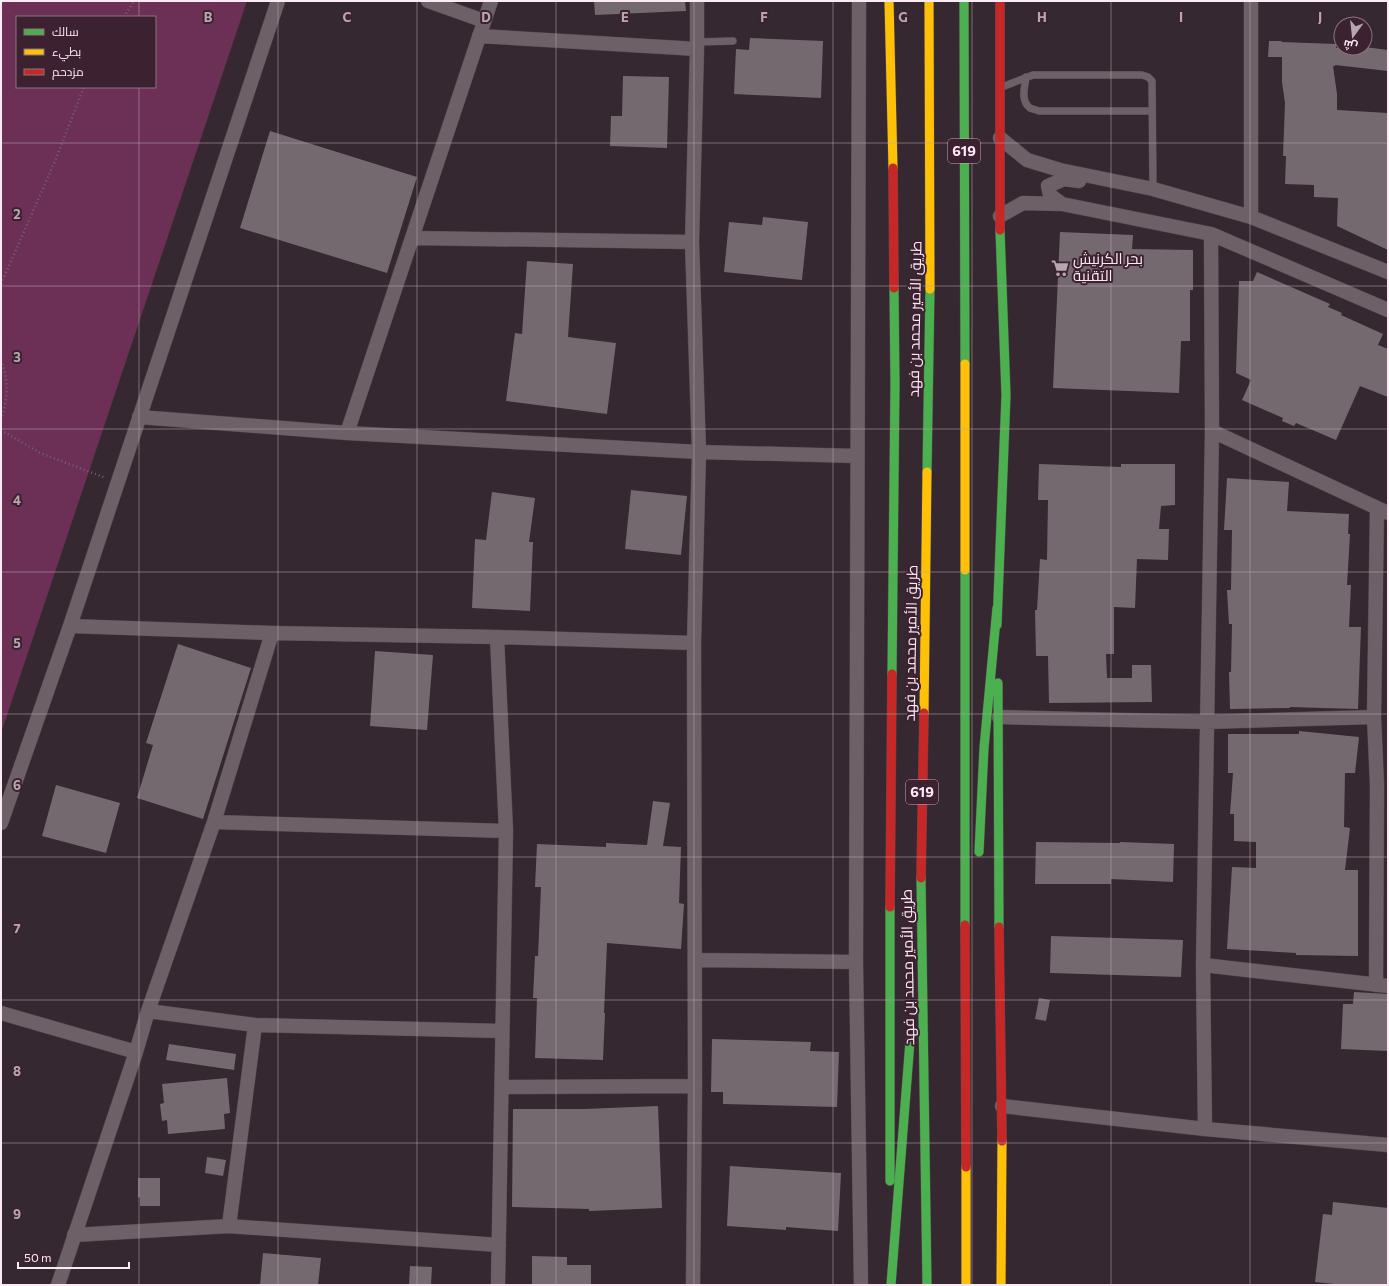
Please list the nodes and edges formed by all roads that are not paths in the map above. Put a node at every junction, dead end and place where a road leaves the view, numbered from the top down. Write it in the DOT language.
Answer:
graph roads {
  1 [pos="278,1"];
  2 [pos="428,1"];
  3 [pos="491,1"];
  4 [pos="697,1"];
  5 [pos="859,1"];
  6 [pos="889,1"];
  7 [pos="930,1"];
  8 [pos="964,1"];
  9 [pos="1000,1"];
  10 [pos="1251,1"];
  11 [pos="484,21"];
  12 [pos="479,36"];
  13 [pos="733,42"];
  14 [pos="697,45"];
  15 [pos="1026,77"];
  16 [pos="1000,88"];
  17 [pos="1152,111"];
  18 [pos="1000,138"];
  19 [pos="1153,189"];
  20 [pos="1062,204"];
  21 [pos="1000,216"];
  22 [pos="1251,218"];
  23 [pos="1211,234"];
  24 [pos="412,238"];
  25 [pos="692,242"];
  26 [pos="1388,272"];
  27 [pos="1388,310"];
  28 [pos="139,417"];
  29 [pos="1212,431"];
  30 [pos="347,432"];
  31 [pos="699,452"];
  32 [pos="857,456"];
  33 [pos="1383,511"];
  34 [pos="997,608"];
  35 [pos="70,626"];
  36 [pos="272,633"];
  37 [pos="496,637"];
  38 [pos="694,643"];
  39 [pos="999,717"];
  40 [pos="1374,717"];
  41 [pos="1206,722"];
  42 [pos="1382,785"];
  43 [pos="1,822"];
  44 [pos="214,822"];
  45 [pos="506,832"];
  46 [pos="978,859"];
  47 [pos="921,906"];
  48 [pos="974,936"];
  49 [pos="695,960"];
  50 [pos="856,962"];
  51 [pos="1203,965"];
  52 [pos="1382,986"];
  53 [pos="913,1001"];
  54 [pos="148,1011"];
  55 [pos="1,1013"];
  56 [pos="255,1025"];
  57 [pos="502,1031"];
  58 [pos="911,1032"];
  59 [pos="136,1052"];
  60 [pos="966,1083"];
  61 [pos="502,1086"];
  62 [pos="695,1086"];
  63 [pos="1002,1106"];
  64 [pos="1205,1129"];
  65 [pos="1388,1144"];
  66 [pos="229,1226"];
  67 [pos="74,1235"];
  68 [pos="499,1245"];
  69 [pos="58,1285"];
  70 [pos="498,1285"];
  71 [pos="693,1285"];
  72 [pos="861,1285"];
  73 [pos="891,1285"];
  74 [pos="927,1285"];
  75 [pos="966,1285"];
  76 [pos="1001,1285"];
  1 -- 28 [label="street"];
  2 -- 11 [label="street"];
  3 -- 11 [label="street"];
  4 -- 14 [label="street"];
  5 -- 32 [label="street"];
  6 -- 73 [label="main road"];
  7 -- 47 [label="main road, طريق الأمير محمد بن فهد / 619"];
  8 -- 60 [label="main road, 619"];
  9 -- 16 [label="main road"];
  10 -- 22 [label="street"];
  11 -- 12 [label="street"];
  12 -- 14 [label="street"];
  12 -- 24 [label="street"];
  13 -- 14 [label="lane"];
  14 -- 25 [label="street"];
  15 -- 16 [label="lane"];
  15 -- 17 [label="lane"];
  15 -- 17 [label="lane"];
  16 -- 18 [label="main road"];
  17 -- 19 [label="lane"];
  18 -- 19 [label="street"];
  18 -- 21 [label="main road"];
  19 -- 20 [label="street"];
  19 -- 22 [label="street"];
  20 -- 21 [label="street"];
  20 -- 23 [label="street"];
  21 -- 34 [label="main road"];
  22 -- 26 [label="street"];
  23 -- 27 [label="street"];
  23 -- 29 [label="street"];
  24 -- 25 [label="street"];
  24 -- 30 [label="street"];
  25 -- 31 [label="street"];
  28 -- 30 [label="street"];
  28 -- 35 [label="street"];
  29 -- 33 [label="street"];
  29 -- 41 [label="street"];
  30 -- 31 [label="street"];
  31 -- 32 [label="street"];
  31 -- 38 [label="street"];
  32 -- 50 [label="street"];
  33 -- 40 [label="street"];
  34 -- 39 [label="main road"];
  34 -- 46 [label="main road"];
  35 -- 36 [label="street"];
  35 -- 43 [label="street"];
  36 -- 37 [label="street"];
  36 -- 44 [label="street"];
  37 -- 38 [label="street"];
  37 -- 45 [label="street"];
  38 -- 49 [label="street"];
  39 -- 41 [label="street"];
  39 -- 63 [label="main road"];
  40 -- 41 [label="street"];
  40 -- 42 [label="street"];
  41 -- 51 [label="street"];
  42 -- 52 [label="street"];
  44 -- 45 [label="street"];
  44 -- 54 [label="street"];
  45 -- 57 [label="street"];
  47 -- 53 [label="main road"];
  47 -- 74 [label="main road, طريق الأمير محمد بن فهد / 619"];
  48 -- 60 [label="main road"];
  49 -- 50 [label="street"];
  49 -- 62 [label="street"];
  50 -- 72 [label="street"];
  51 -- 52 [label="street"];
  51 -- 64 [label="street"];
  54 -- 56 [label="street"];
  54 -- 59 [label="street"];
  55 -- 59 [label="street"];
  56 -- 57 [label="street"];
  56 -- 66 [label="street"];
  57 -- 61 [label="street"];
  58 -- 73 [label="main road"];
  59 -- 67 [label="street"];
  60 -- 75 [label="main road, 619"];
  61 -- 62 [label="street"];
  61 -- 68 [label="street"];
  62 -- 71 [label="street"];
  63 -- 64 [label="street"];
  63 -- 76 [label="main road"];
  64 -- 65 [label="street"];
  66 -- 67 [label="street"];
  66 -- 68 [label="street"];
  67 -- 69 [label="street"];
  68 -- 70 [label="street"];
}
